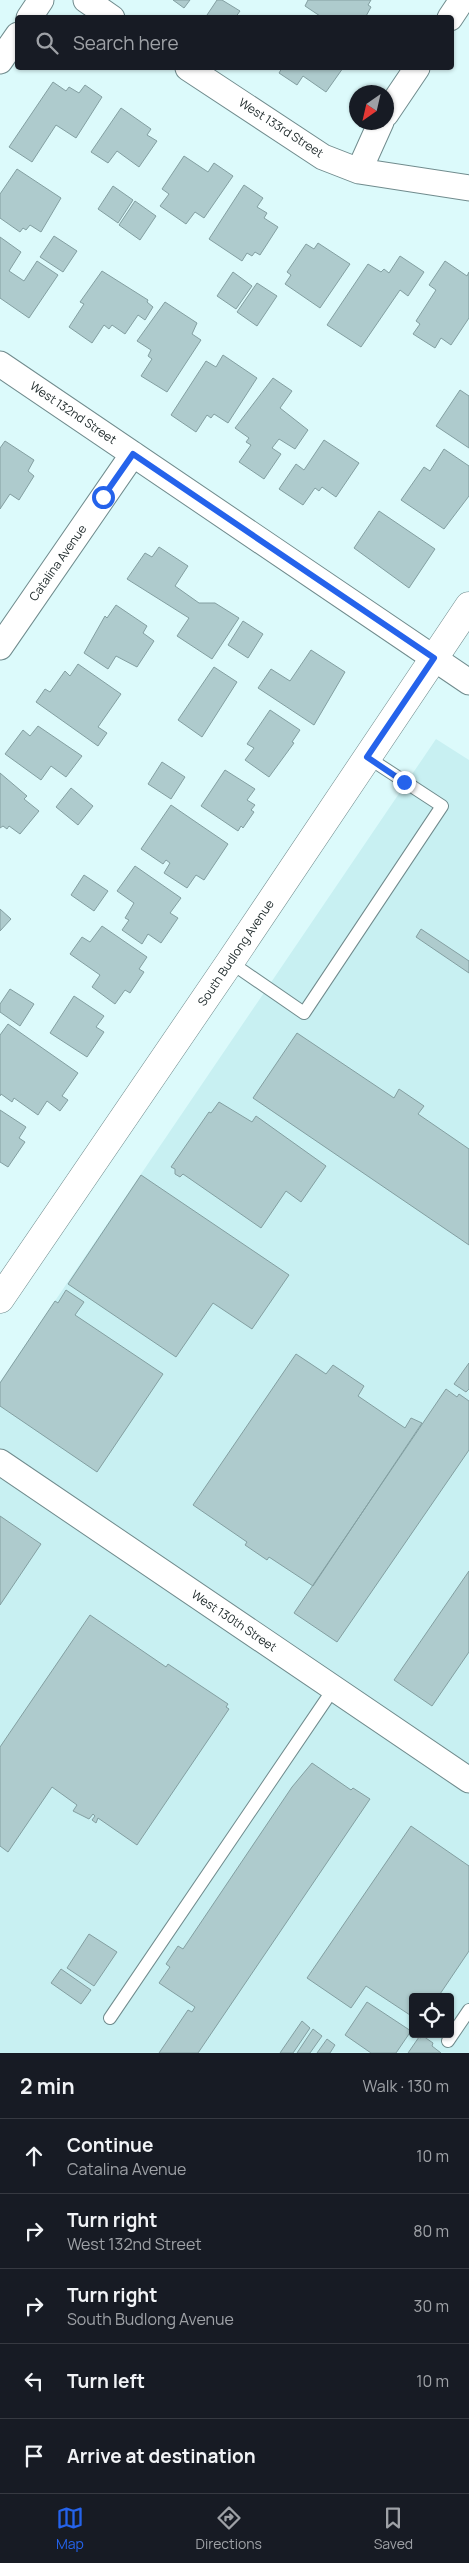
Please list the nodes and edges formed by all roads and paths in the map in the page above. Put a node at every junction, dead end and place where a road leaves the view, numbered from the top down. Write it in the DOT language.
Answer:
graph roads {
  1 [pos="41,0"];
  2 [pos="86,0"];
  3 [pos="462,0"];
  4 [pos="31,15"];
  5 [pos="108,15"];
  6 [pos="452,15"];
  7 [pos="15,39"];
  8 [pos="0,61"];
  9 [pos="191,70"];
  10 [pos="416,70"];
  11 [pos="394,102"];
  12 [pos="377,130"];
  13 [pos="359,171"];
  14 [pos="469,188"];
  15 [pos="0,364"];
  16 [pos="133,454"];
  17 [pos="469,606"];
  18 [pos="0,647"];
  19 [pos="434,658"];
  20 [pos="469,682"];
  21 [pos="367,757"];
  22 [pos="230,962"];
  23 [pos="0,1299"];
  24 [pos="0,1462"];
  25 [pos="334,1688"];
  26 [pos="469,1780"];
  27 [pos="469,2010"];
  28 [pos="110,2018"];
  29 [pos="448,2041"];
  1 -- 4 [label="street"];
  2 -- 5 [label="street"];
  3 -- 6 [label="street"];
  7 -- 8 [label="street"];
  9 -- 13 [label="street, West 133rd Street"];
  10 -- 11 [label="street"];
  12 -- 13 [label="street"];
  13 -- 14 [label="street, West 133rd Street"];
  15 -- 16 [label="street, West 132nd Street"];
  16 -- 18 [label="street, Catalina Avenue"];
  16 -- 19 [label="street, West 132nd Street"];
  17 -- 19 [label="street, South Budlong Avenue"];
  19 -- 20 [label="street, West 132nd Street"];
  19 -- 21 [label="street, South Budlong Avenue"];
  21 -- 22 [label="street, South Budlong Avenue"];
  21 -- 22 [label="lane"];
  22 -- 23 [label="street, South Budlong Avenue"];
  24 -- 25 [label="street, West 130th Street"];
  25 -- 26 [label="street, West 130th Street"];
  25 -- 28 [label="lane"];
  27 -- 29 [label="lane"];
}
